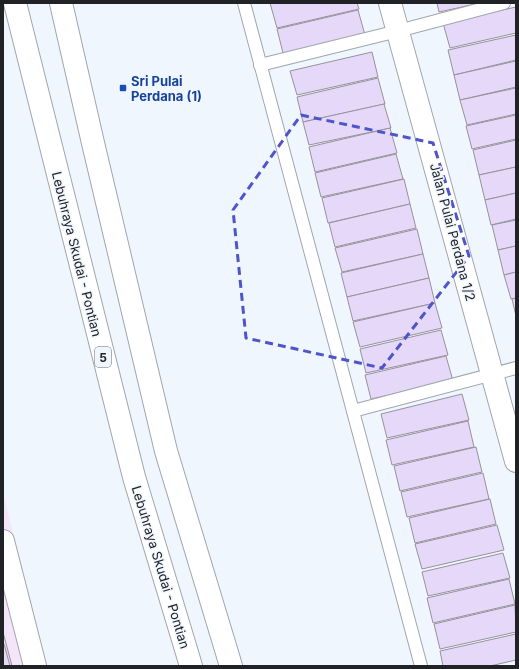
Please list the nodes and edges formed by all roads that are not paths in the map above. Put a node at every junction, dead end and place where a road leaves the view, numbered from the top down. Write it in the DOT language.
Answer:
graph roads {
  1 [pos="14,3"];
  2 [pos="61,3"];
  3 [pos="244,3"];
  4 [pos="390,3"];
  5 [pos="504,3"];
  6 [pos="398,31"];
  7 [pos="260,65"];
  8 [pos="516,368"];
  9 [pos="492,375"];
  10 [pos="353,411"];
  11 [pos="516,461"];
  12 [pos="3,541"];
  13 [pos="35,666"];
  14 [pos="191,666"];
  15 [pos="231,666"];
  16 [pos="421,666"];
  1 -- 14 [label="main road, Lebuhraya Skudai - Pontian / 5"];
  2 -- 15 [label="main road"];
  3 -- 7 [label="lane"];
  4 -- 6 [label="main road, Jalan Pulai Perdana 1/2"];
  5 -- 6 [label="lane"];
  6 -- 7 [label="lane"];
  6 -- 9 [label="main road, Jalan Pulai Perdana 1/2"];
  7 -- 10 [label="lane"];
  8 -- 9 [label="lane"];
  9 -- 10 [label="lane"];
  9 -- 11 [label="main road, Jalan Pulai Perdana 1/2"];
  10 -- 16 [label="lane"];
  12 -- 13 [label="main road"];
}
